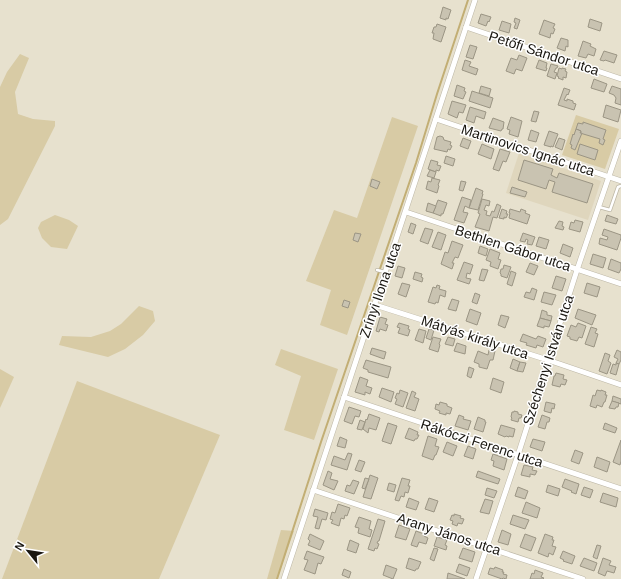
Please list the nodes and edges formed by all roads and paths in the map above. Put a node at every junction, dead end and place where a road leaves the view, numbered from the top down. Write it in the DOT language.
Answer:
graph roads {
  1 [pos="475,0"];
  2 [pos="466,27"];
  3 [pos="621,79"];
  4 [pos="436,119"];
  5 [pos="621,141"];
  6 [pos="609,177"];
  7 [pos="621,181"];
  8 [pos="621,186"];
  9 [pos="599,207"];
  10 [pos="406,212"];
  11 [pos="377,270"];
  12 [pos="578,270"];
  13 [pos="384,272"];
  14 [pos="621,284"];
  15 [pos="375,305"];
  16 [pos="548,360"];
  17 [pos="621,385"];
  18 [pos="344,397"];
  19 [pos="518,455"];
  20 [pos="621,489"];
  21 [pos="313,490"];
  22 [pos="487,547"];
  23 [pos="284,579"];
  24 [pos="476,579"];
  25 [pos="583,579"];
  1 -- 2 [label="street, Zrínyi Ilona utca"];
  2 -- 3 [label="street, Petőfi Sándor utca"];
  2 -- 4 [label="street, Zrínyi Ilona utca"];
  4 -- 6 [label="street, Martinovics Ignác utca"];
  4 -- 10 [label="street, Zrínyi Ilona utca"];
  5 -- 6 [label="street, Széchenyi István utca"];
  6 -- 7 [label="street, Martinovics Ignác utca"];
  6 -- 9 [label="street, Széchenyi István utca"];
  8 -- 9 [label="lane"];
  9 -- 12 [label="street, Széchenyi István utca"];
  10 -- 12 [label="street, Bethlen Gábor utca"];
  10 -- 13 [label="street, Zrínyi Ilona utca"];
  11 -- 13 [label="lane"];
  12 -- 14 [label="street, Bethlen Gábor utca"];
  12 -- 16 [label="street, Széchenyi István utca"];
  13 -- 15 [label="street, Zrínyi Ilona utca"];
  15 -- 16 [label="street, Mátyás király utca"];
  15 -- 18 [label="street, Zrínyi Ilona utca"];
  16 -- 17 [label="street, Mátyás király utca"];
  16 -- 19 [label="street, Széchenyi István utca"];
  18 -- 19 [label="street, Rákóczi Ferenc utca"];
  18 -- 21 [label="street, Zrínyi Ilona utca"];
  19 -- 20 [label="street, Rákóczi Ferenc utca"];
  19 -- 22 [label="street, Széchenyi István utca"];
  21 -- 22 [label="street, Arany János utca"];
  21 -- 23 [label="street, Zrínyi Ilona utca"];
  22 -- 24 [label="street, Széchenyi István utca"];
  22 -- 25 [label="street, Arany János utca"];
}
